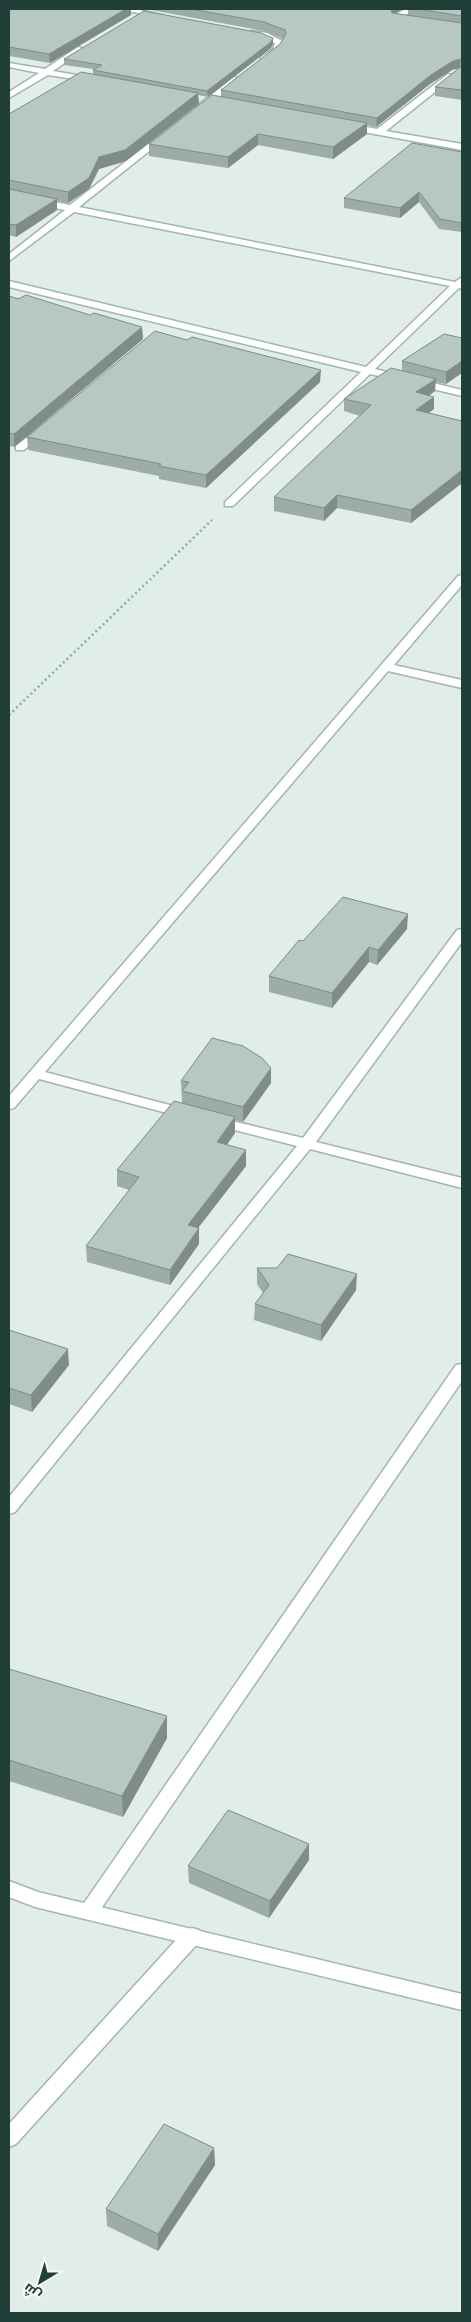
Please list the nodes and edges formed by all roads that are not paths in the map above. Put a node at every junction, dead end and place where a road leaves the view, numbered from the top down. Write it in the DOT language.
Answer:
graph roads {
  1 [pos="123,9"];
  2 [pos="410,9"];
  3 [pos="147,11"];
  4 [pos="171,18"];
  5 [pos="414,21"];
  6 [pos="127,22"];
  7 [pos="246,31"];
  8 [pos="93,42"];
  9 [pos="9,65"];
  10 [pos="44,72"];
  11 [pos="457,72"];
  12 [pos="102,82"];
  13 [pos="9,96"];
  14 [pos="199,100"];
  15 [pos="209,101"];
  16 [pos="218,103"];
  17 [pos="194,113"];
  18 [pos="341,125"];
  19 [pos="171,131"];
  20 [pos="379,132"];
  21 [pos="462,147"];
  22 [pos="9,196"];
  23 [pos="72,208"];
  24 [pos="9,258"];
  25 [pos="461,283"];
  26 [pos="9,284"];
  27 [pos="368,370"];
  28 [pos="462,393"];
  29 [pos="50,423"];
  30 [pos="20,448"];
  31 [pos="228,504"];
  32 [pos="462,578"];
  33 [pos="386,667"];
  34 [pos="462,684"];
  35 [pos="462,933"];
  36 [pos="37,1074"];
  37 [pos="9,1105"];
  38 [pos="306,1145"];
  39 [pos="462,1183"];
  40 [pos="462,1369"];
  41 [pos="9,1508"];
  42 [pos="9,1889"];
  43 [pos="89,1911"];
  44 [pos="192,1936"];
  45 [pos="462,2002"];
  46 [pos="9,2138"];
  1 -- 3 [label="street"];
  2 -- 5 [label="street"];
  3 -- 4 [label="street"];
  3 -- 6 [label="street"];
  7 -- 15 [label="street"];
  8 -- 10 [label="street"];
  9 -- 10 [label="street"];
  10 -- 12 [label="street"];
  10 -- 13 [label="street"];
  11 -- 20 [label="street"];
  14 -- 15 [label="street"];
  15 -- 16 [label="street"];
  15 -- 17 [label="street"];
  18 -- 20 [label="street"];
  19 -- 23 [label="street"];
  20 -- 21 [label="street"];
  22 -- 23 [label="street"];
  23 -- 24 [label="street"];
  23 -- 25 [label="street"];
  25 -- 27 [label="street"];
  26 -- 27 [label="street"];
  27 -- 28 [label="street"];
  27 -- 31 [label="street"];
  29 -- 30 [label="street"];
  32 -- 33 [label="street"];
  33 -- 34 [label="street"];
  33 -- 36 [label="street"];
  35 -- 38 [label="street"];
  36 -- 37 [label="street"];
  36 -- 38 [label="street"];
  38 -- 39 [label="street"];
  38 -- 41 [label="street"];
  40 -- 43 [label="street"];
  42 -- 43 [label="street"];
  43 -- 44 [label="street"];
  44 -- 45 [label="street"];
  44 -- 46 [label="street"];
}
